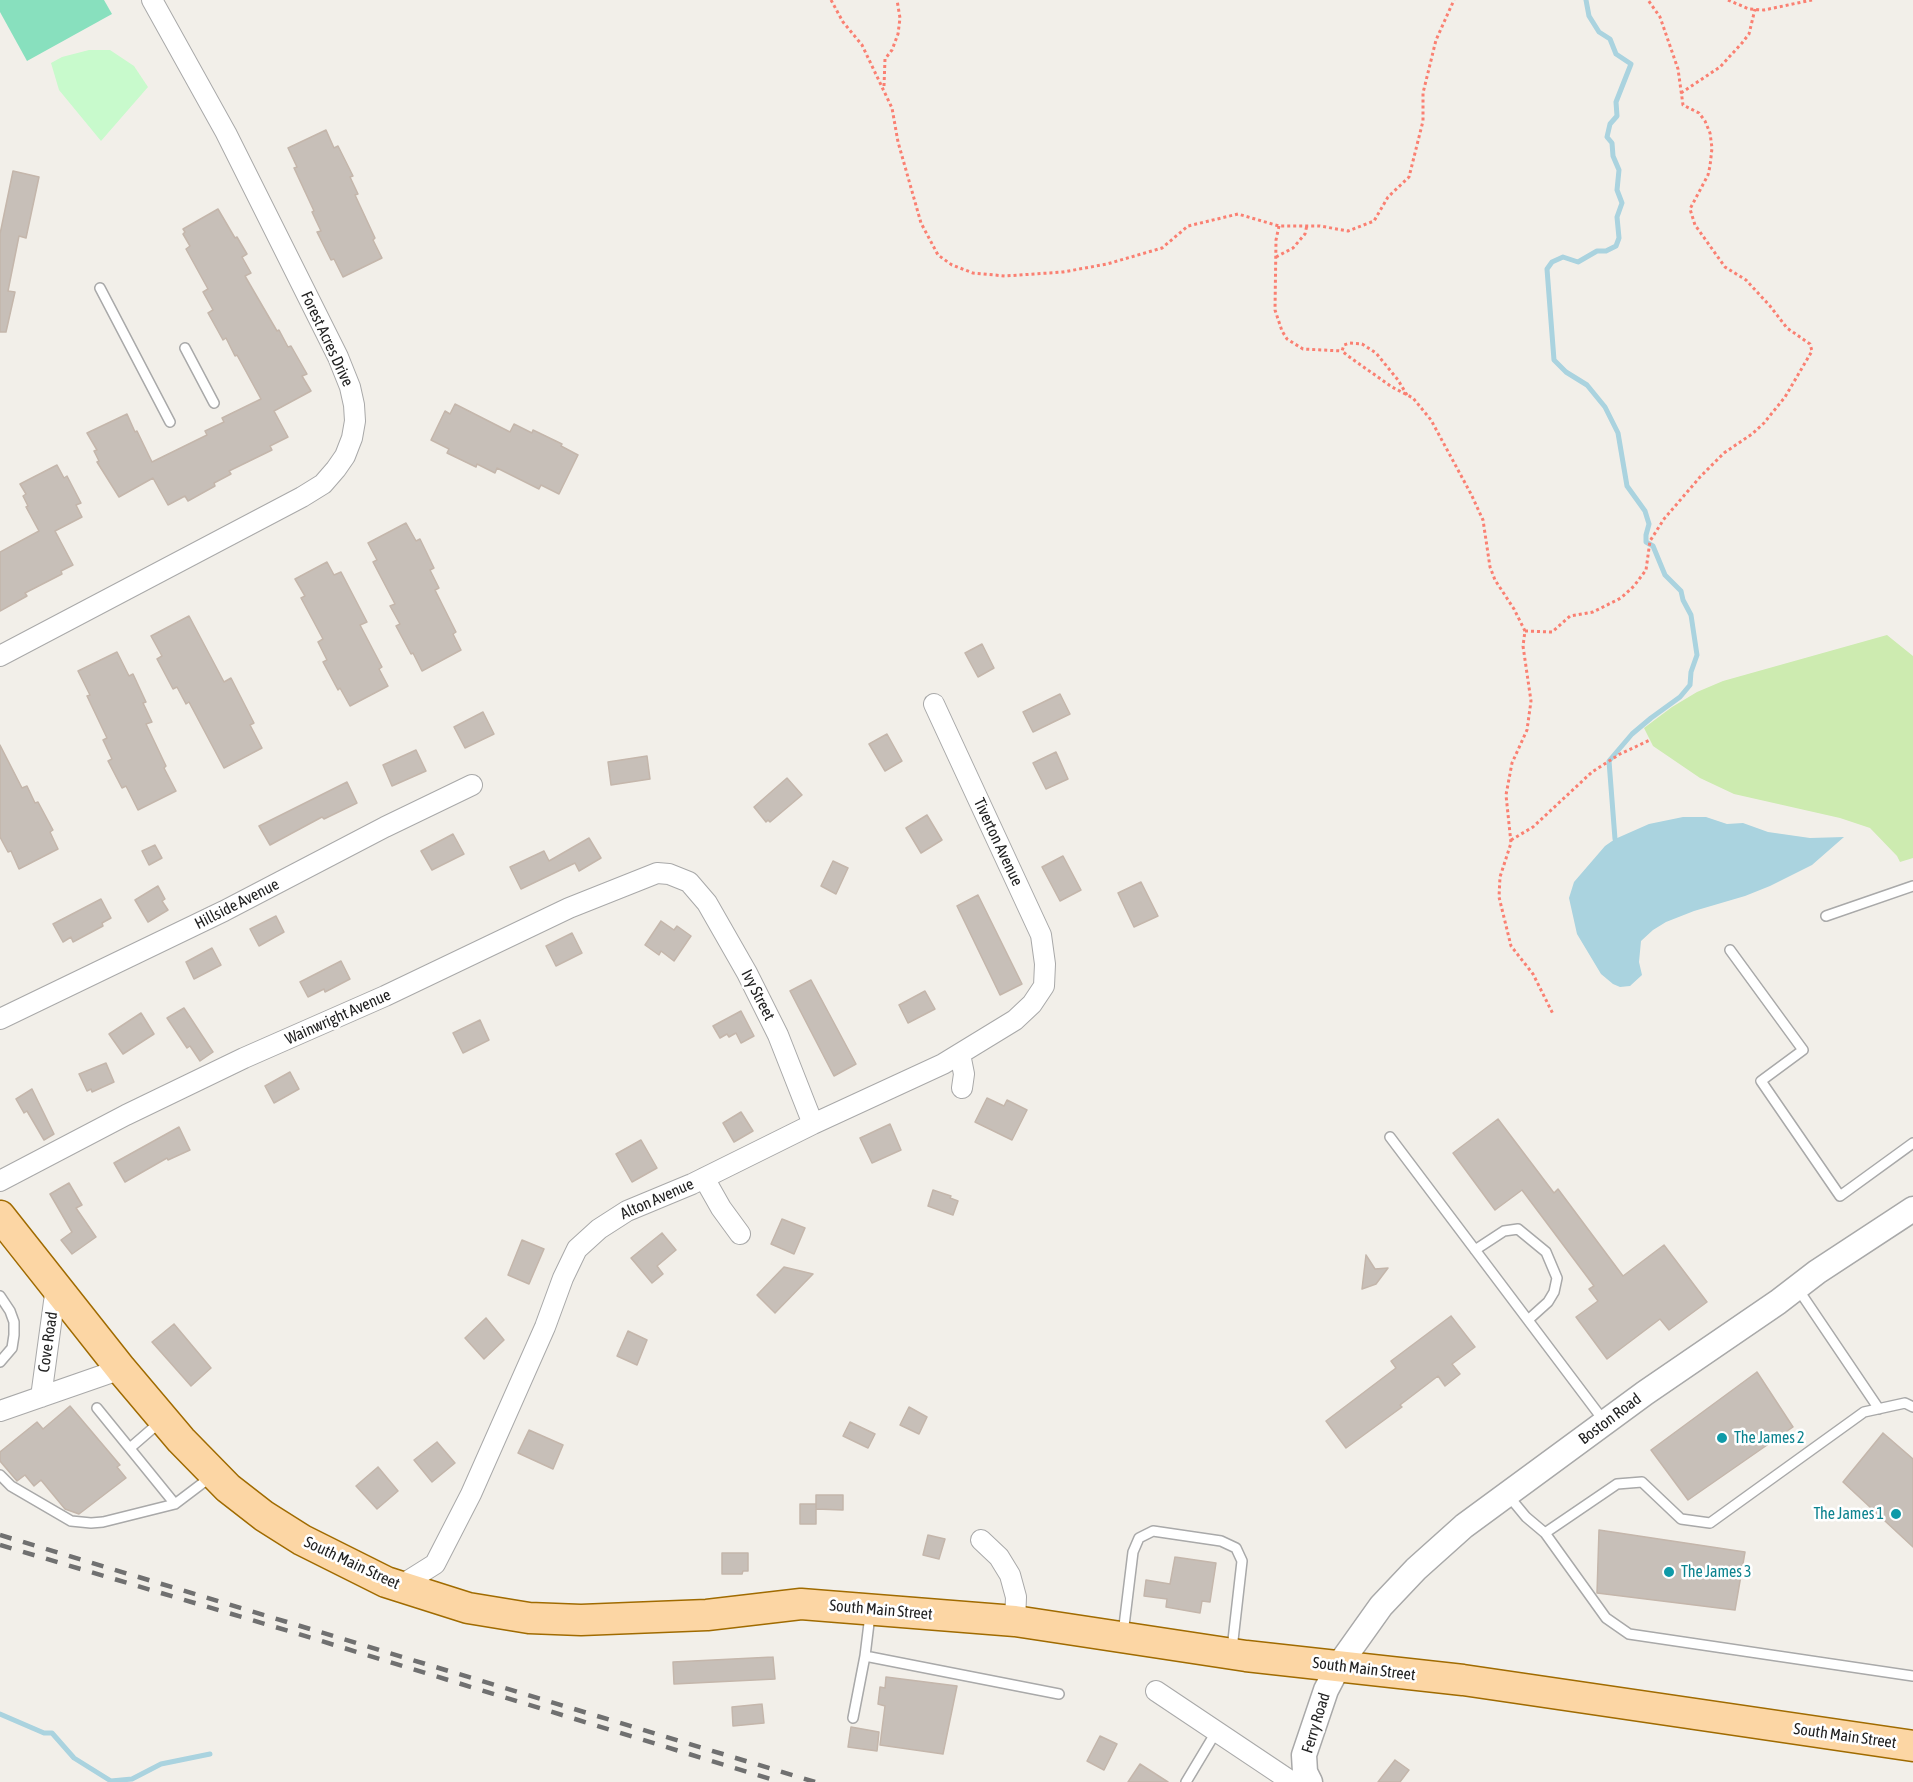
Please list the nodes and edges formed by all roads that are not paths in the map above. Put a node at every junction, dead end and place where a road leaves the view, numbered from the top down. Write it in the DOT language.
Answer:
graph roads {
  1 [pos="152,0"];
  2 [pos="100,288"];
  3 [pos="185,348"];
  4 [pos="214,404"];
  5 [pos="170,422"];
  6 [pos="0,656"];
  7 [pos="934,704"];
  8 [pos="472,785"];
  9 [pos="683,879"];
  10 [pos="1913,886"];
  11 [pos="1826,916"];
  12 [pos="1730,950"];
  13 [pos="1044,986"];
  14 [pos="0,1018"];
  15 [pos="960,1054"];
  16 [pos="962,1088"];
  17 [pos="813,1124"];
  18 [pos="1390,1137"];
  19 [pos="1913,1143"];
  20 [pos="704,1178"];
  21 [pos="0,1181"];
  22 [pos="1913,1209"];
  23 [pos="8,1231"];
  24 [pos="740,1234"];
  25 [pos="1475,1250"];
  26 [pos="56,1287"];
  27 [pos="1797,1288"];
  28 [pos="0,1296"];
  29 [pos="1528,1320"];
  30 [pos="0,1362"];
  31 [pos="121,1369"];
  32 [pos="41,1397"];
  33 [pos="1913,1407"];
  34 [pos="97,1408"];
  35 [pos="1879,1409"];
  36 [pos="0,1411"];
  37 [pos="163,1420"];
  38 [pos="1605,1423"];
  39 [pos="130,1448"];
  40 [pos="213,1474"];
  41 [pos="0,1475"];
  42 [pos="1507,1494"];
  43 [pos="175,1504"];
  44 [pos="1545,1533"];
  45 [pos="981,1540"];
  46 [pos="400,1586"];
  47 [pos="870,1610"];
  48 [pos="1015,1621"];
  49 [pos="1123,1638"];
  50 [pos="1231,1654"];
  51 [pos="865,1656"];
  52 [pos="1339,1665"];
  53 [pos="1913,1676"];
  54 [pos="1156,1691"];
  55 [pos="1059,1694"];
  56 [pos="853,1718"];
  57 [pos="1215,1732"];
  58 [pos="1913,1746"];
  59 [pos="1186,1782"];
  60 [pos="1292,1782"];
  61 [pos="1311,1782"];
  1 -- 6 [label="street, Forest Acres Drive"];
  2 -- 5 [label="lane"];
  3 -- 4 [label="lane"];
  7 -- 13 [label="street, Tiverton Avenue"];
  8 -- 14 [label="street, Hillside Avenue"];
  9 -- 17 [label="street, Ivy Street"];
  9 -- 21 [label="street, Wainwright Avenue"];
  10 -- 11 [label="lane"];
  12 -- 19 [label="lane"];
  13 -- 15 [label="street, Alton Avenue"];
  15 -- 16 [label="street"];
  15 -- 17 [label="street, Alton Avenue"];
  17 -- 20 [label="street, Alton Avenue"];
  18 -- 25 [label="lane"];
  20 -- 24 [label="street"];
  20 -- 46 [label="street, Alton Avenue"];
  22 -- 27 [label="street, Boston Road"];
  23 -- 26 [label="main road, South Main Street"];
  25 -- 29 [label="lane"];
  25 -- 29 [label="lane"];
  26 -- 31 [label="main road, South Main Street"];
  26 -- 32 [label="street, Cove Road"];
  27 -- 35 [label="lane"];
  27 -- 38 [label="street, Boston Road"];
  28 -- 30 [label="lane"];
  29 -- 38 [label="lane"];
  31 -- 32 [label="street, Cove Road"];
  31 -- 37 [label="main road, South Main Street"];
  32 -- 36 [label="street, Cove Road"];
  33 -- 35 [label="lane"];
  34 -- 39 [label="lane"];
  35 -- 44 [label="lane"];
  37 -- 39 [label="lane"];
  37 -- 40 [label="main road, South Main Street"];
  38 -- 42 [label="street, Boston Road"];
  39 -- 43 [label="lane"];
  40 -- 43 [label="lane"];
  40 -- 46 [label="main road, South Main Street"];
  41 -- 43 [label="lane"];
  42 -- 44 [label="lane"];
  42 -- 52 [label="street, Boston Road"];
  44 -- 53 [label="lane"];
  45 -- 48 [label="street"];
  46 -- 47 [label="main road, South Main Street"];
  47 -- 48 [label="main road, South Main Street"];
  47 -- 51 [label="lane"];
  48 -- 49 [label="main road, South Main Street"];
  49 -- 50 [label="main road, South Main Street"];
  49 -- 50 [label="lane"];
  50 -- 52 [label="main road, South Main Street"];
  51 -- 55 [label="lane"];
  51 -- 56 [label="lane"];
  52 -- 58 [label="main road, South Main Street"];
  52 -- 61 [label="street, Ferry Road"];
  54 -- 57 [label="street"];
  57 -- 59 [label="lane"];
  57 -- 60 [label="street"];
}
